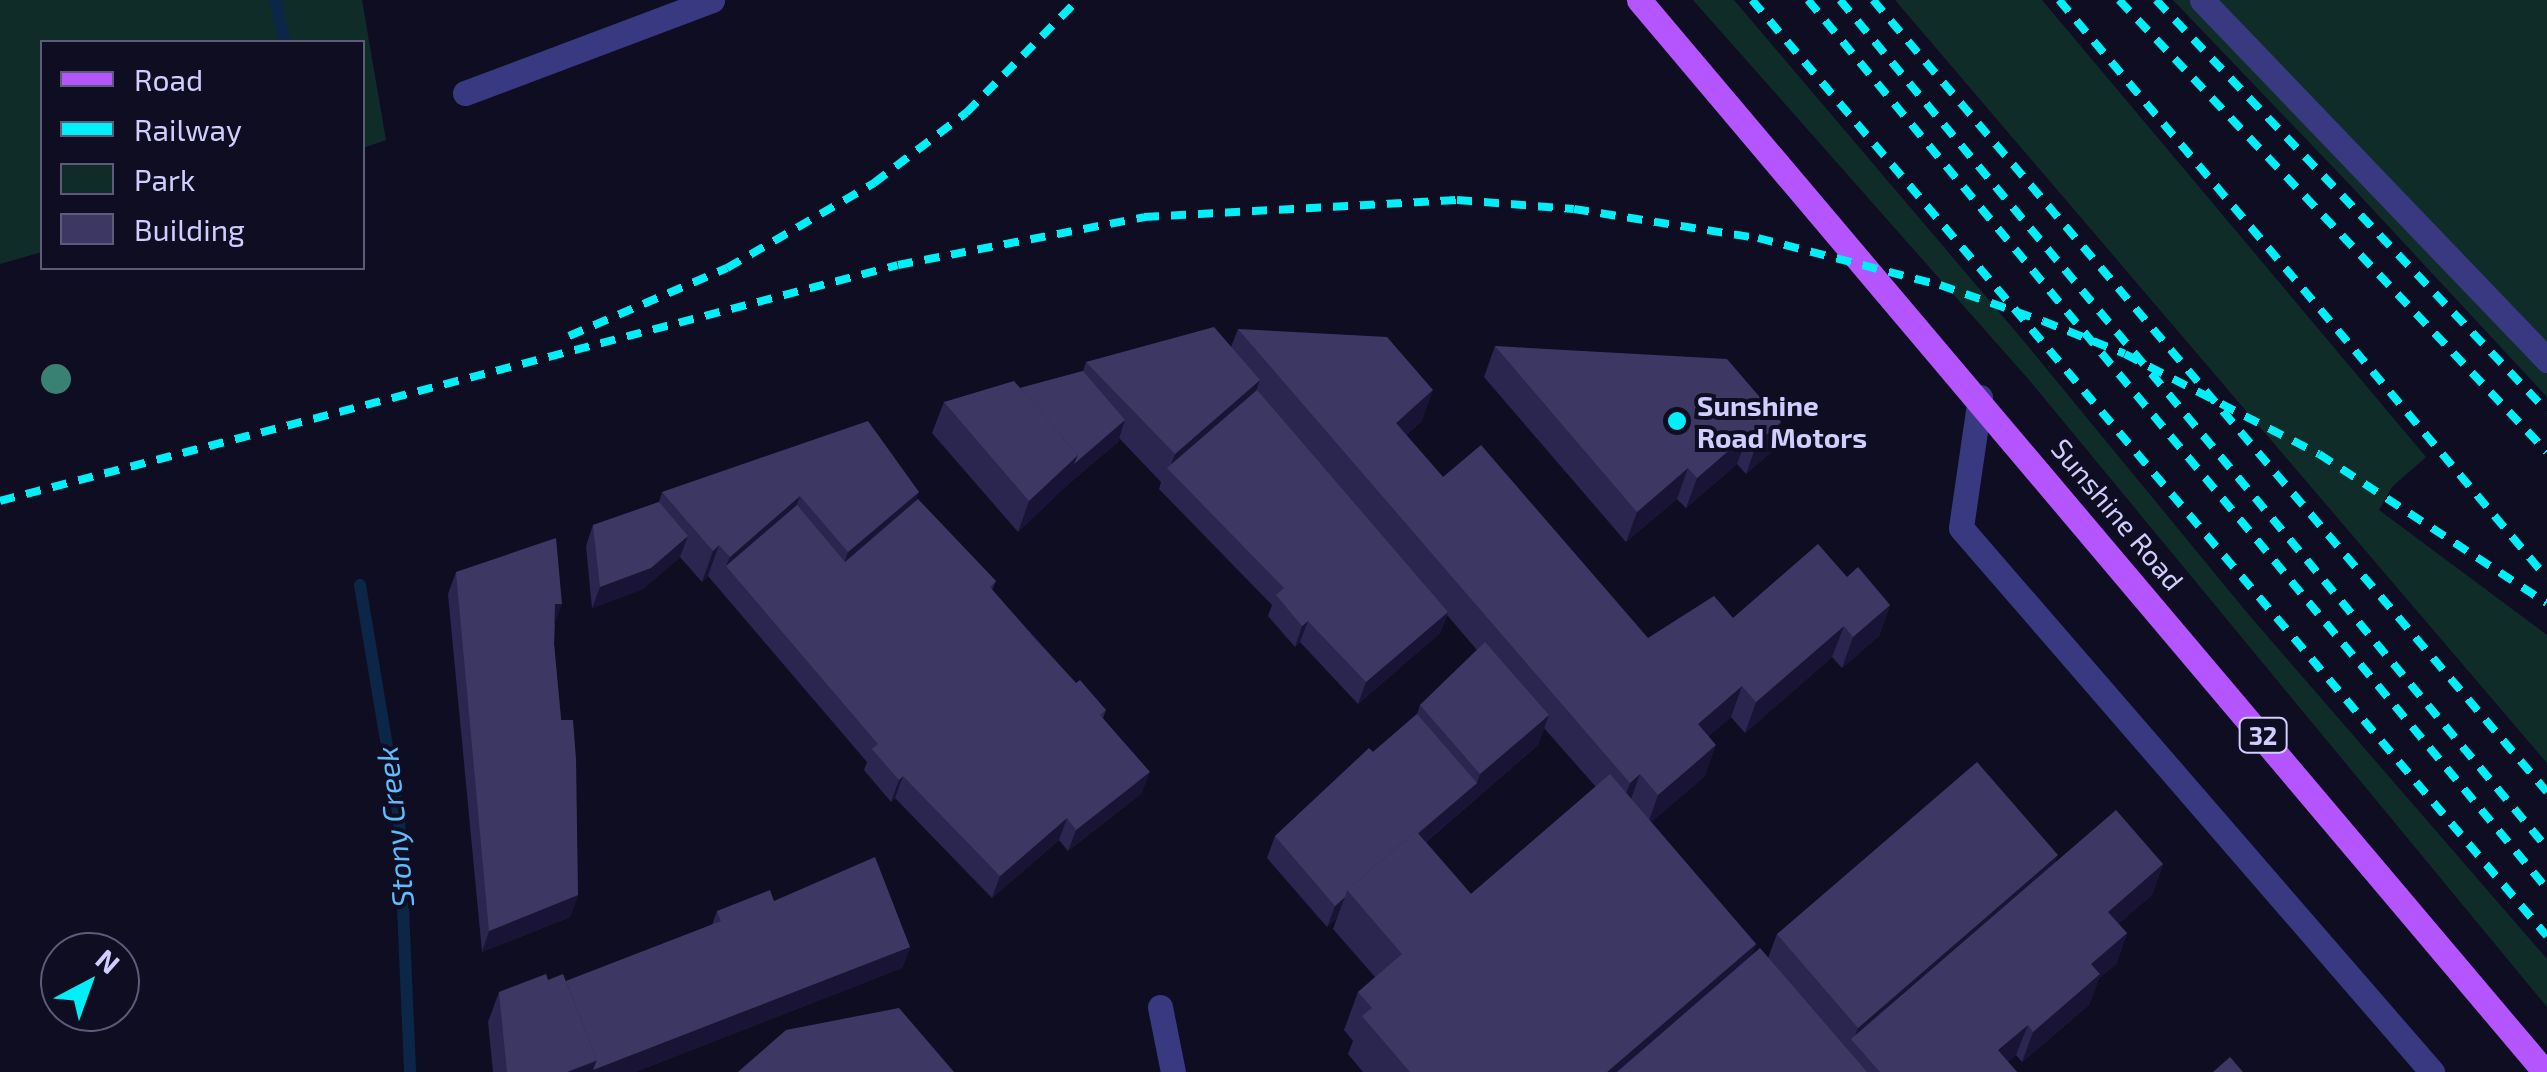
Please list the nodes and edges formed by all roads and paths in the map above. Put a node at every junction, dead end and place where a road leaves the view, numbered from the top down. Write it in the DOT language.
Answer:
graph roads {
  1 [pos="712,0"];
  2 [pos="1638,0"];
  3 [pos="2202,0"];
  4 [pos="464,93"];
  5 [pos="2547,360"];
  6 [pos="1980,397"];
  7 [pos="1160,1007"];
  8 [pos="1173,1072"];
  9 [pos="2432,1072"];
  10 [pos="2545,1072"];
  1 -- 4 [label="street"];
  2 -- 6 [label="main road, Sunshine Road / 32"];
  3 -- 5 [label="street"];
  6 -- 9 [label="street"];
  6 -- 10 [label="main road, Sunshine Road / 32"];
  7 -- 8 [label="street"];
}
